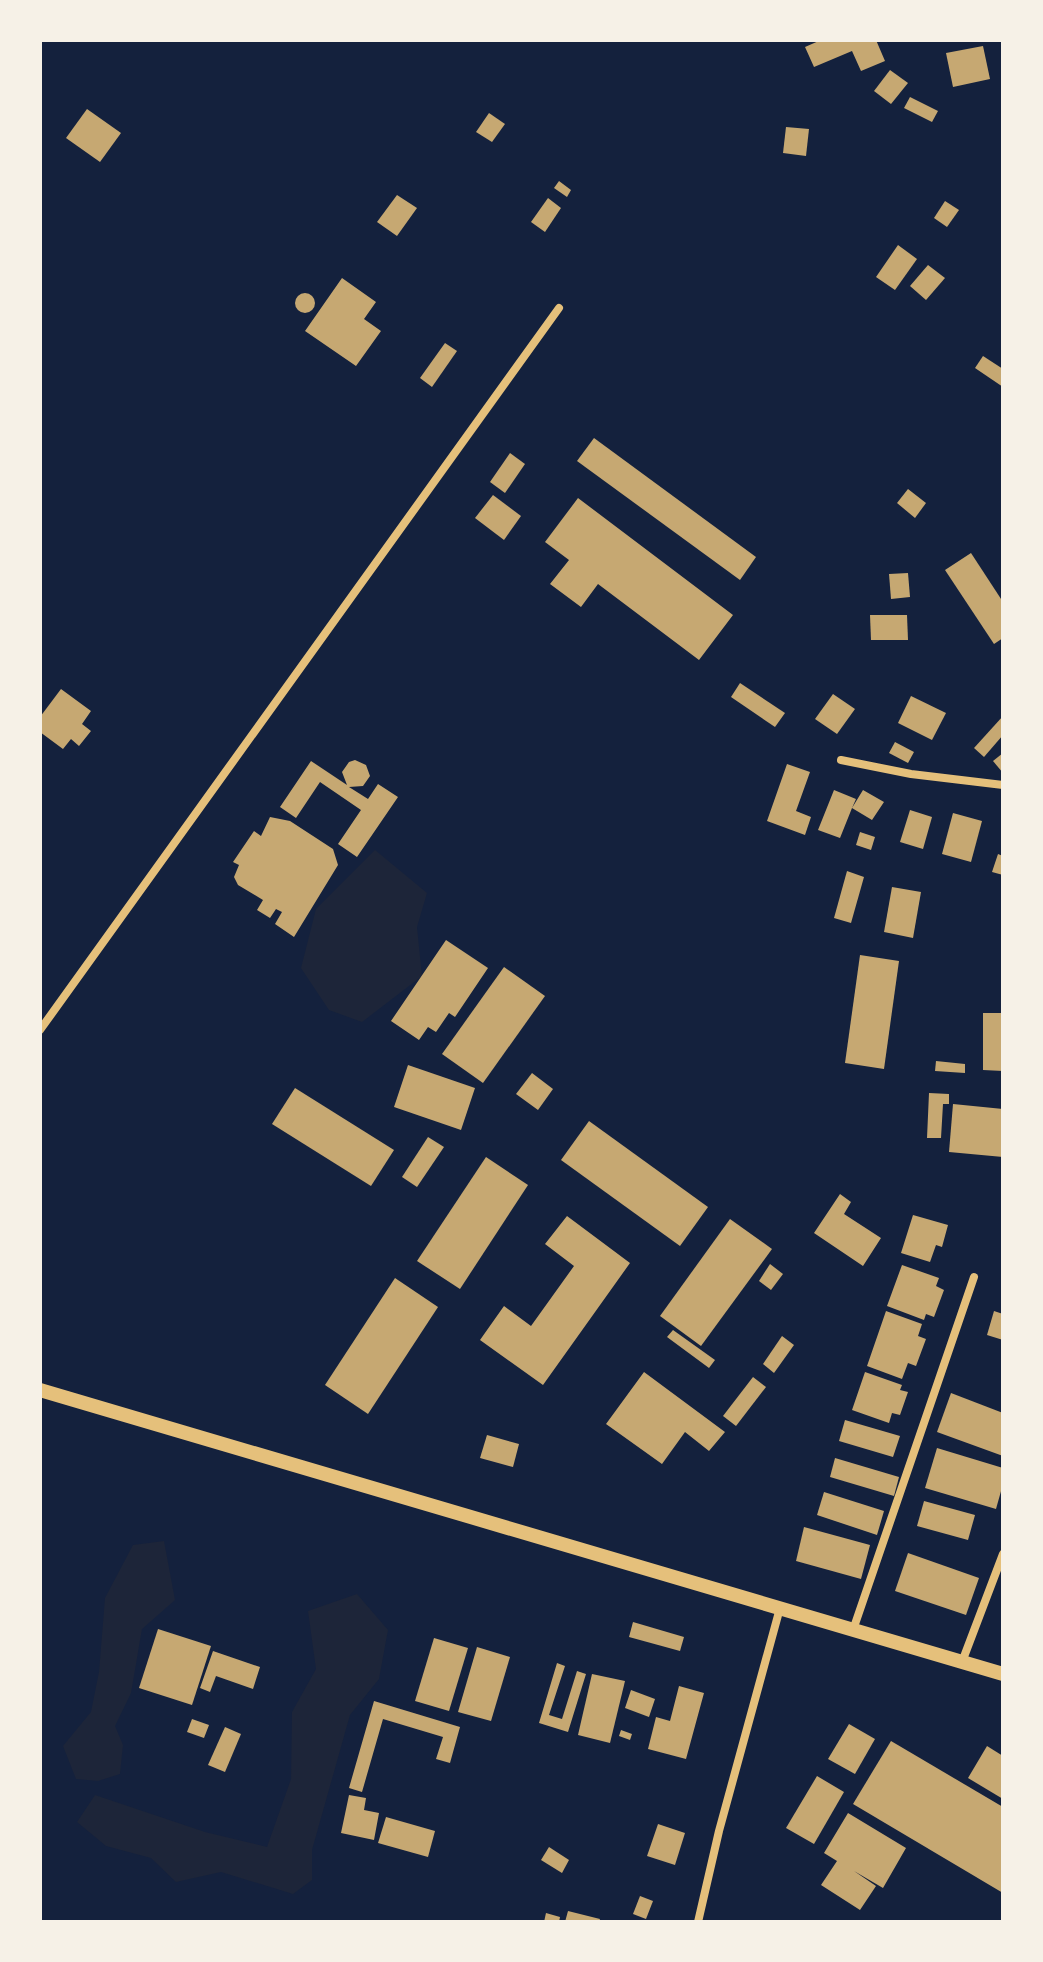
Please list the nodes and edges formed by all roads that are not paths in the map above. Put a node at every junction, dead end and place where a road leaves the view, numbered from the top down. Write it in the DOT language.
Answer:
graph roads {
  1 [pos="559,308"];
  2 [pos="841,760"];
  3 [pos="1003,785"];
  4 [pos="40,1030"];
  5 [pos="974,1277"];
  6 [pos="40,1390"];
  7 [pos="1003,1554"];
  8 [pos="780,1608"];
  9 [pos="853,1630"];
  10 [pos="962,1662"];
  11 [pos="1003,1674"];
  12 [pos="698,1922"];
  1 -- 4 [label="street"];
  2 -- 3 [label="street"];
  5 -- 9 [label="street"];
  6 -- 8 [label="main road"];
  7 -- 10 [label="street"];
  8 -- 9 [label="main road"];
  8 -- 12 [label="street"];
  9 -- 10 [label="main road"];
  10 -- 11 [label="main road"];
}
